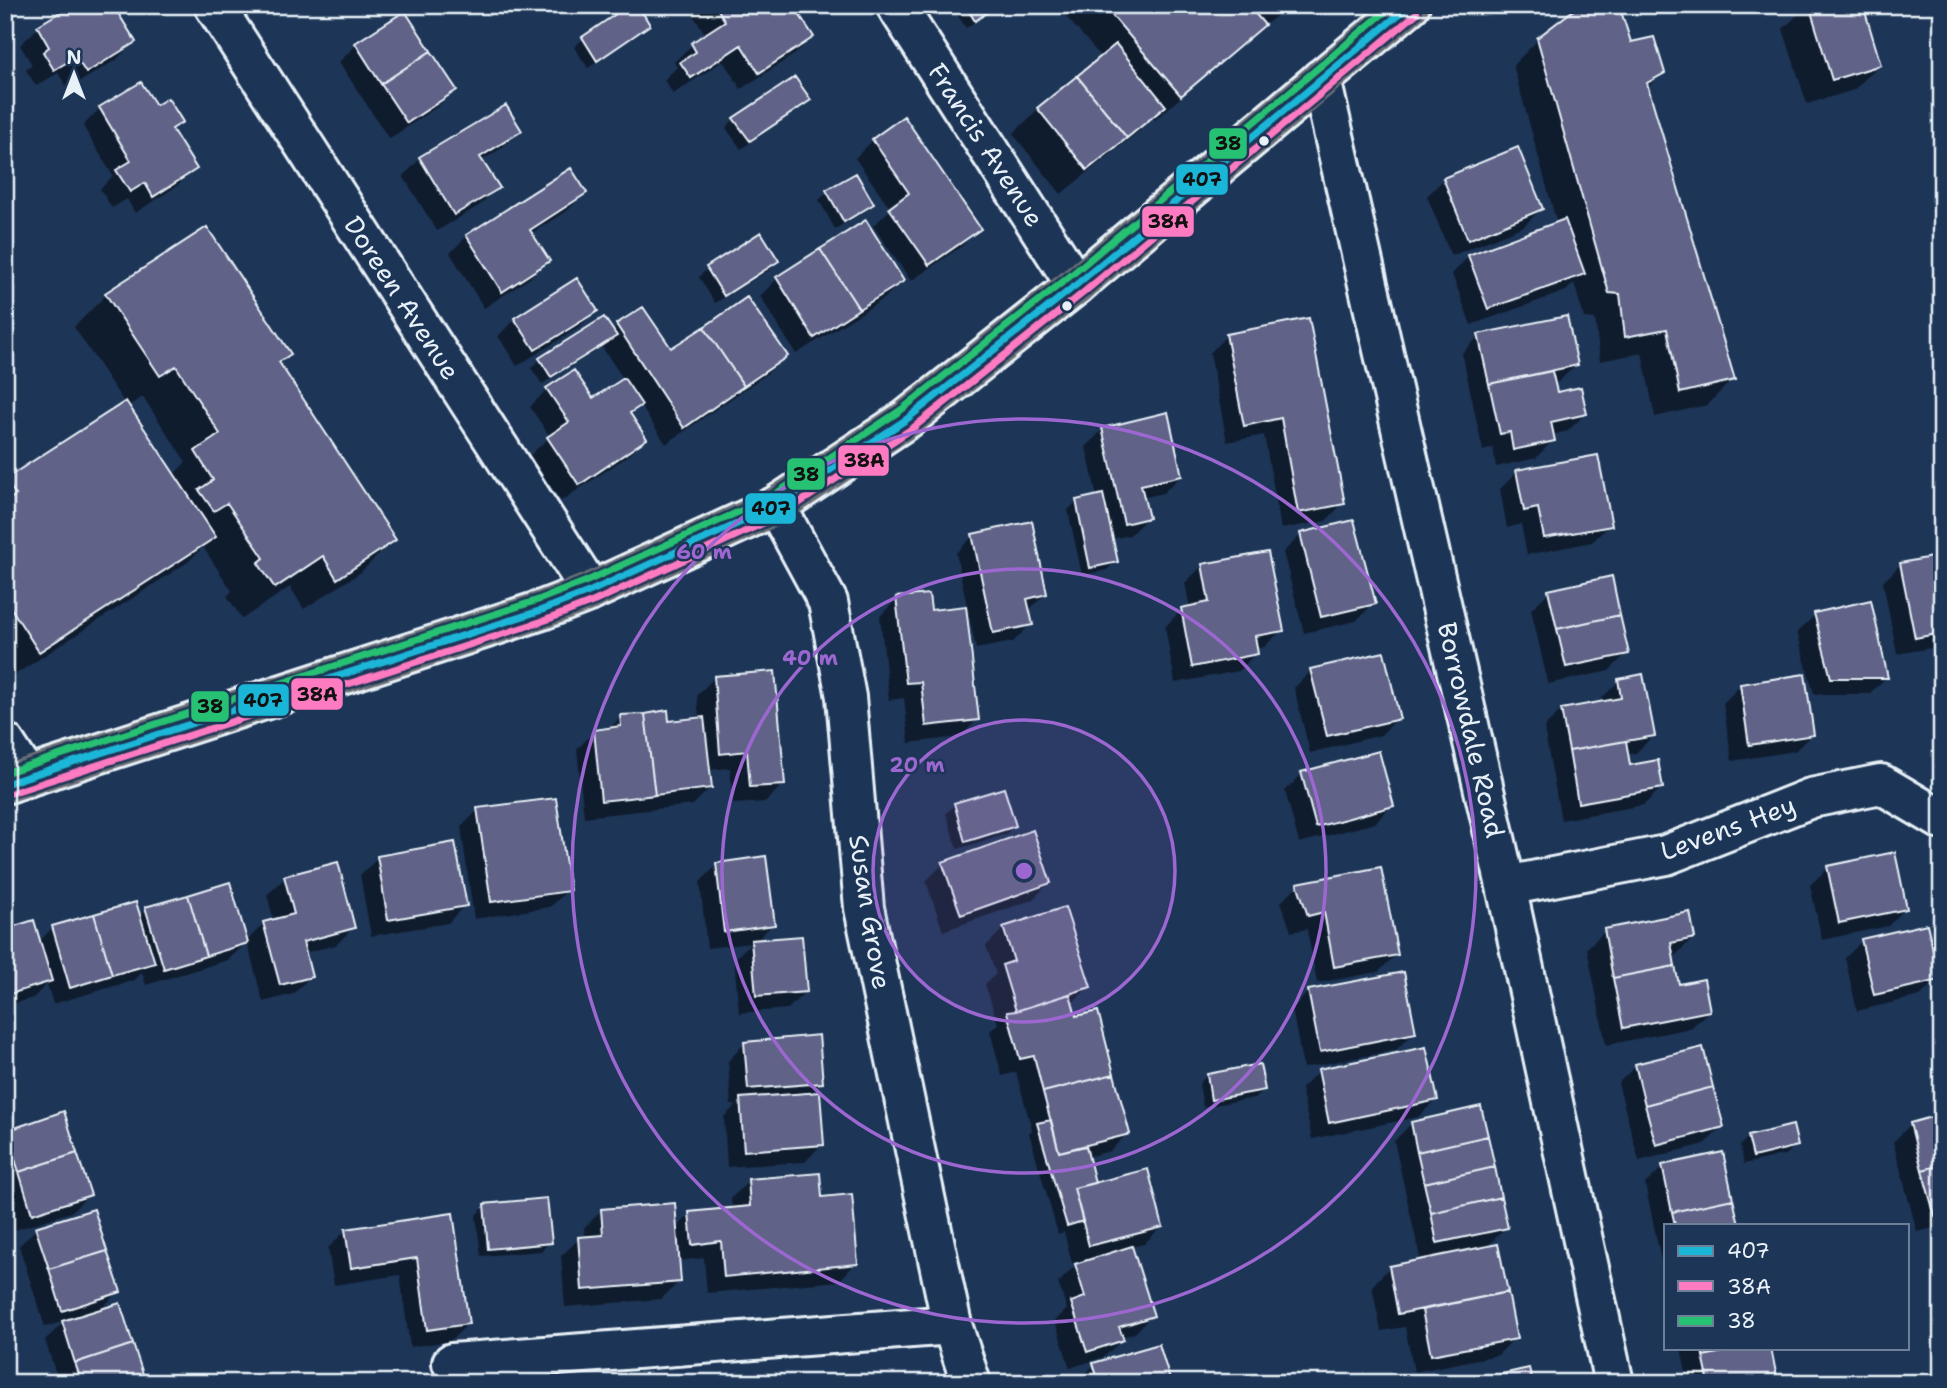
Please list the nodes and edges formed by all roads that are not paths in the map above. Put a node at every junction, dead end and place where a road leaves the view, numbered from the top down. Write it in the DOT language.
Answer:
graph roads {
  1 [pos="214,5"];
  2 [pos="896,5"];
  3 [pos="1410,5"];
  4 [pos="1321,79"];
  5 [pos="1076,285"];
  6 [pos="776,506"];
  7 [pos="591,591"];
  8 [pos="5,743"];
  9 [pos="16,780"];
  10 [pos="1942,820"];
  11 [pos="1506,886"];
  12 [pos="952,1325"];
  13 [pos="452,1363"];
  14 [pos="971,1383"];
  15 [pos="1614,1383"];
  1 -- 7 [label="street, Doreen Avenue"];
  2 -- 5 [label="street, Francis Avenue"];
  3 -- 4 [label="main road"];
  4 -- 5 [label="main road"];
  4 -- 11 [label="street, Borrowdale Road"];
  5 -- 6 [label="main road"];
  6 -- 7 [label="main road"];
  6 -- 12 [label="street, Susan Grove"];
  7 -- 9 [label="main road"];
  8 -- 9 [label="street"];
  10 -- 11 [label="street, Levens Hey"];
  11 -- 15 [label="street, Borrowdale Road"];
  12 -- 13 [label="street"];
  12 -- 14 [label="street, Susan Grove"];
}
